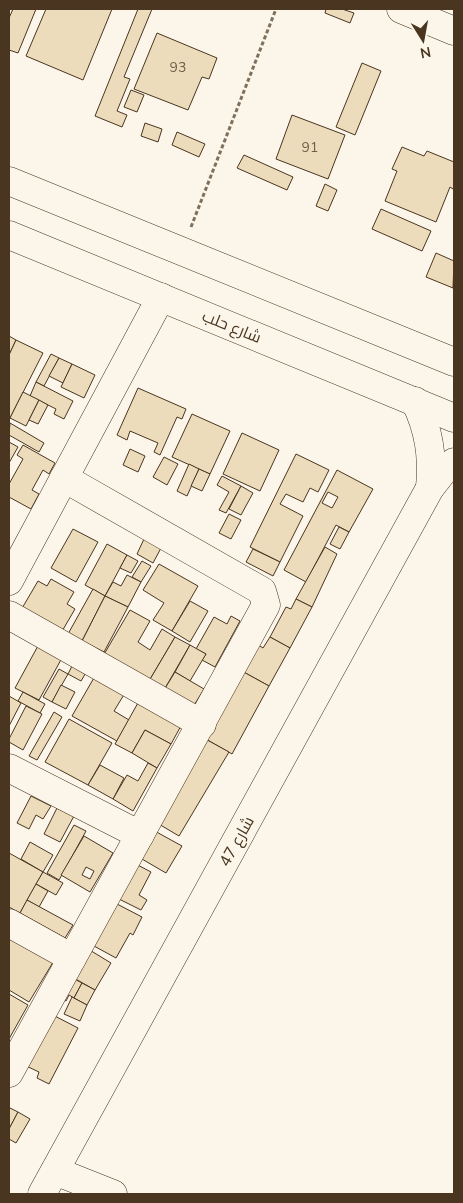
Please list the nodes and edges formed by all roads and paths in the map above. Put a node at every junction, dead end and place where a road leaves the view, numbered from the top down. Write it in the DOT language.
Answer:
graph roads {
  1 [pos="276,9"];
  2 [pos="401,9"];
  3 [pos="454,30"];
  4 [pos="9,181"];
  5 [pos="12,243"];
  6 [pos="181,251"];
  7 [pos="161,297"];
  8 [pos="454,362"];
  9 [pos="415,401"];
  10 [pos="454,418"];
  11 [pos="454,462"];
  12 [pos="64,478"];
  13 [pos="430,488"];
  14 [pos="9,581"];
  15 [pos="9,615"];
  16 [pos="202,724"];
  17 [pos="9,768"];
  18 [pos="140,835"];
  19 [pos="9,923"];
  20 [pos="72,958"];
  21 [pos="9,1073"];
  22 [pos="55,1171"];
  23 [pos="42,1194"];
  24 [pos="112,1194"];
  1 -- 6 [label="path"];
  2 -- 3 [label="street"];
  4 -- 6 [label="street"];
  5 -- 7 [label="street, شارع حلب"];
  6 -- 8 [label="street"];
  7 -- 9 [label="street, شارع حلب"];
  7 -- 12 [label="street"];
  9 -- 10 [label="street, شارع حلب"];
  9 -- 13 [label="street, شارع 47"];
  11 -- 13 [label="street, شارع 47"];
  12 -- 14 [label="street"];
  12 -- 16 [label="street"];
  13 -- 22 [label="street, شارع 47"];
  15 -- 16 [label="street"];
  16 -- 18 [label="street"];
  17 -- 18 [label="street"];
  18 -- 20 [label="street"];
  19 -- 20 [label="street"];
  20 -- 21 [label="street"];
  22 -- 23 [label="street, شارع 47"];
  22 -- 24 [label="street"];
}
